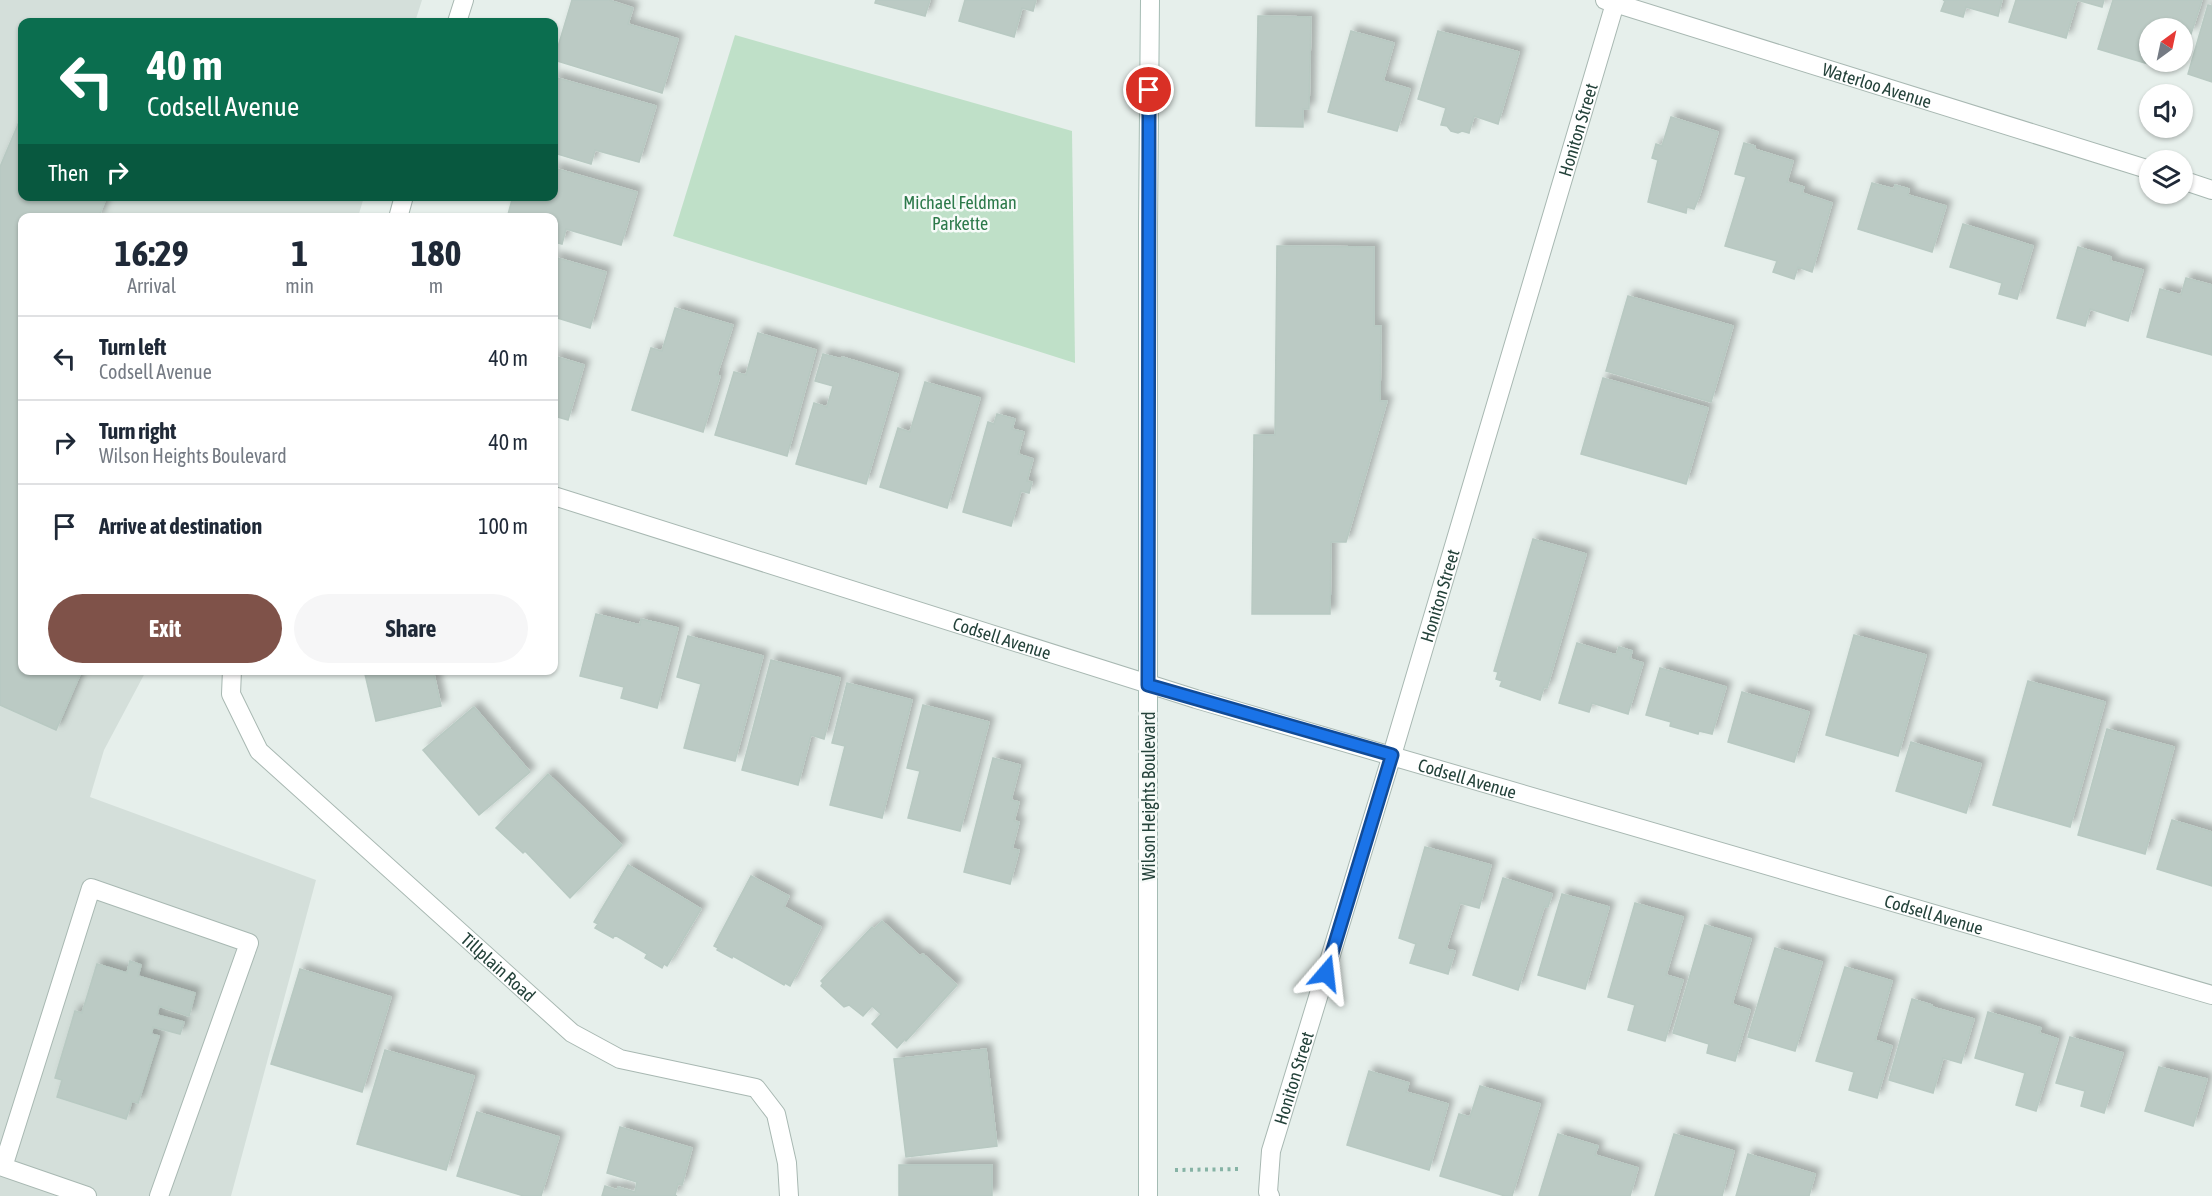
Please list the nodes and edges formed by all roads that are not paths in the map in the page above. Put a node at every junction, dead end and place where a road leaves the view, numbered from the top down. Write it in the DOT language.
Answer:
graph roads {
  1 [pos="464,0"];
  2 [pos="1150,0"];
  3 [pos="1612,1"];
  4 [pos="458,18"];
  5 [pos="2139,167"];
  6 [pos="2193,184"];
  7 [pos="2212,190"];
  8 [pos="558,497"];
  9 [pos="232,675"];
  10 [pos="1148,685"];
  11 [pos="1392,755"];
  12 [pos="2212,995"];
  13 [pos="1269,1194"];
  14 [pos="87,1196"];
  15 [pos="159,1196"];
  16 [pos="789,1196"];
  17 [pos="1148,1196"];
  1 -- 4 [label="street"];
  2 -- 10 [label="street, Wilson Heights Boulevard"];
  3 -- 5 [label="street, Waterloo Avenue"];
  3 -- 11 [label="street, Honiton Street"];
  6 -- 7 [label="street"];
  8 -- 10 [label="street, Codsell Avenue"];
  9 -- 16 [label="street, Tillplain Road"];
  10 -- 11 [label="street, Codsell Avenue"];
  10 -- 17 [label="street, Wilson Heights Boulevard"];
  11 -- 12 [label="street, Codsell Avenue"];
  11 -- 13 [label="street, Honiton Street"];
  14 -- 15 [label="street"];
}
